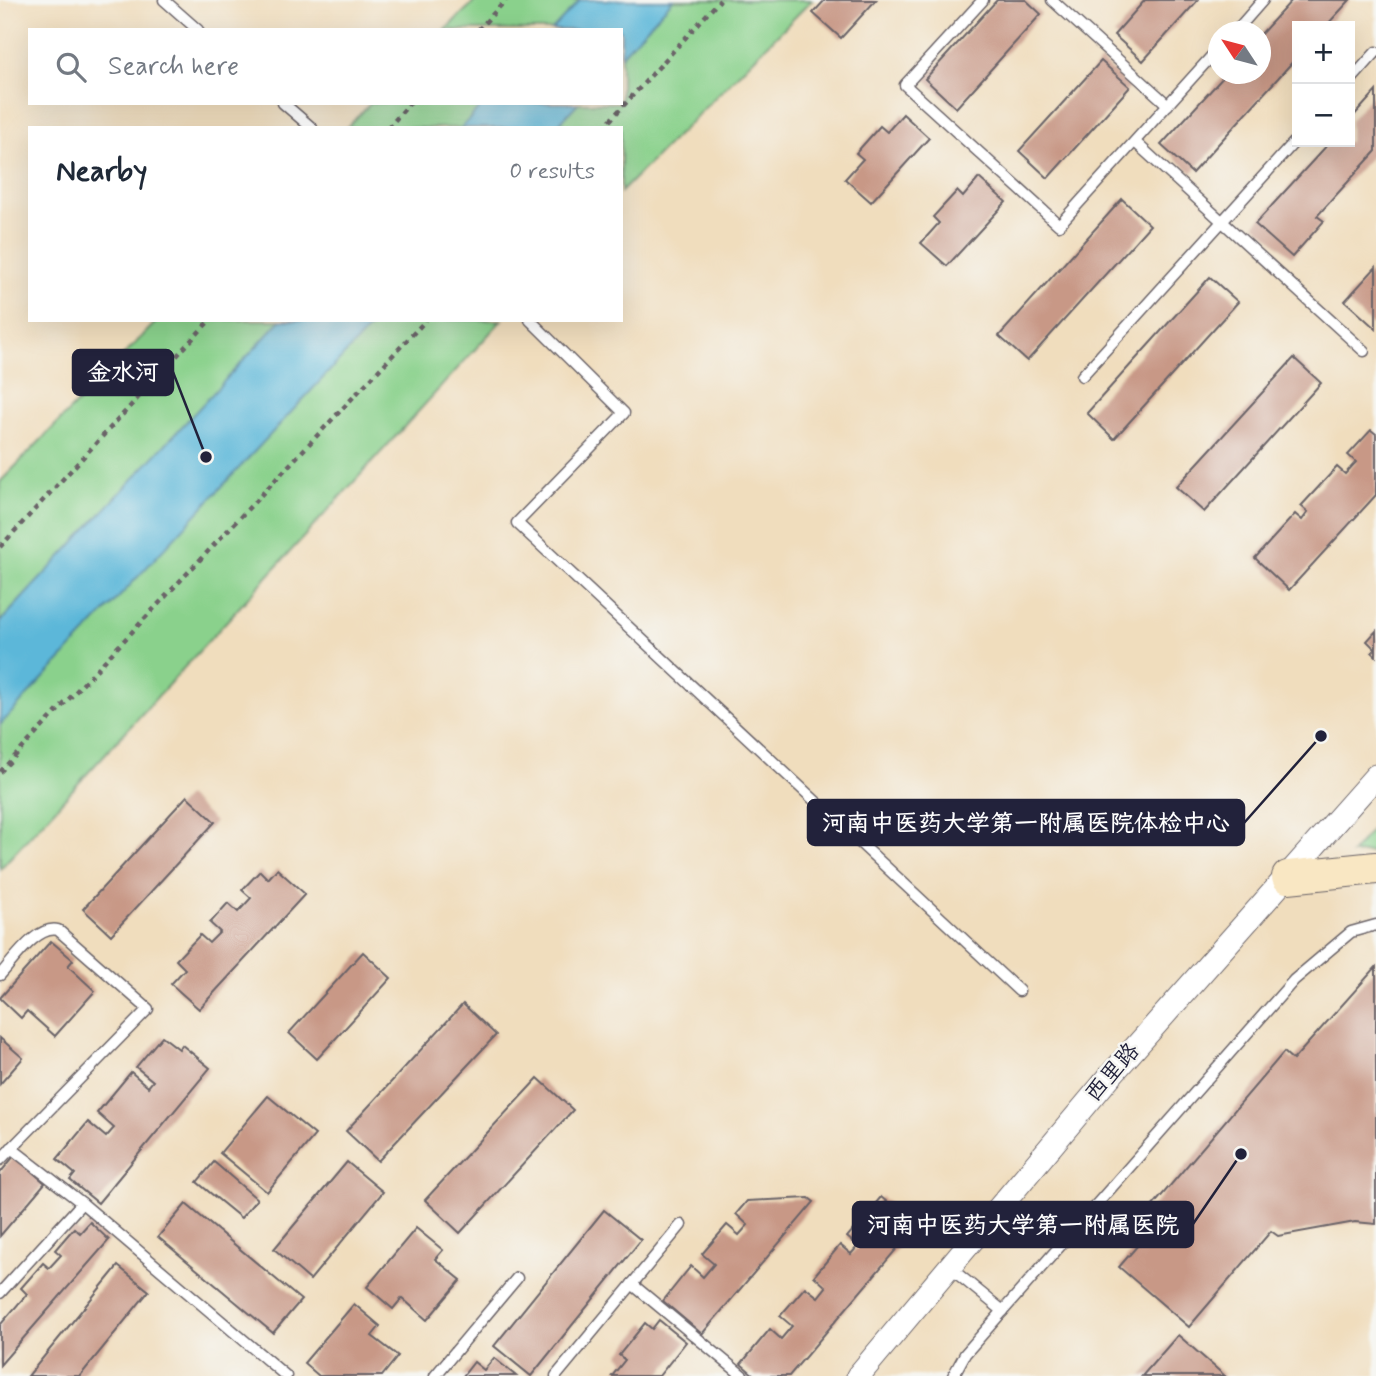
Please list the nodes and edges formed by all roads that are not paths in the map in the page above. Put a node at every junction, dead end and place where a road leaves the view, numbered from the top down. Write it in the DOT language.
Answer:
graph roads {
  1 [pos="164,0"];
  2 [pos="983,0"];
  3 [pos="1052,0"];
  4 [pos="1263,0"];
  5 [pos="1245,21"];
  6 [pos="196,28"];
  7 [pos="1376,52"];
  8 [pos="1208,61"];
  9 [pos="1355,75"];
  10 [pos="285,105"];
  11 [pos="1168,105"];
  12 [pos="310,126"];
  13 [pos="1135,142"];
  14 [pos="1292,145"];
  15 [pos="1223,222"];
  16 [pos="532,322"];
  17 [pos="1364,351"];
  18 [pos="1082,376"];
  19 [pos="1376,776"];
  20 [pos="1376,868"];
  21 [pos="1288,877"];
  22 [pos="1376,925"];
  23 [pos="0,975"];
  24 [pos="1018,991"];
  25 [pos="11,1148"];
  26 [pos="0,1160"];
  27 [pos="82,1203"];
  28 [pos="681,1225"];
  29 [pos="949,1266"];
  30 [pos="517,1278"];
  31 [pos="632,1284"];
  32 [pos="0,1293"];
  33 [pos="1003,1311"];
  34 [pos="286,1376"];
  35 [pos="435,1376"];
  36 [pos="556,1376"];
  37 [pos="743,1376"];
  38 [pos="858,1376"];
  39 [pos="953,1376"];
  1 -- 6 [label="lane"];
  2 -- 13 [label="lane"];
  3 -- 11 [label="lane"];
  4 -- 5 [label="lane"];
  7 -- 9 [label="lane"];
  8 -- 11 [label="lane"];
  10 -- 12 [label="lane"];
  11 -- 13 [label="lane"];
  13 -- 15 [label="lane"];
  14 -- 15 [label="lane"];
  15 -- 17 [label="lane"];
  15 -- 18 [label="lane"];
  16 -- 24 [label="lane"];
  19 -- 21 [label="street, 西里路"];
  20 -- 21 [label="street"];
  21 -- 29 [label="street, 西里路"];
  22 -- 33 [label="lane"];
  23 -- 25 [label="lane"];
  25 -- 26 [label="lane"];
  25 -- 27 [label="lane"];
  27 -- 32 [label="lane"];
  27 -- 34 [label="lane"];
  28 -- 31 [label="lane"];
  29 -- 33 [label="lane"];
  29 -- 38 [label="street, 西里路"];
  30 -- 35 [label="lane"];
  31 -- 36 [label="lane"];
  31 -- 37 [label="lane"];
  33 -- 39 [label="lane"];
}
